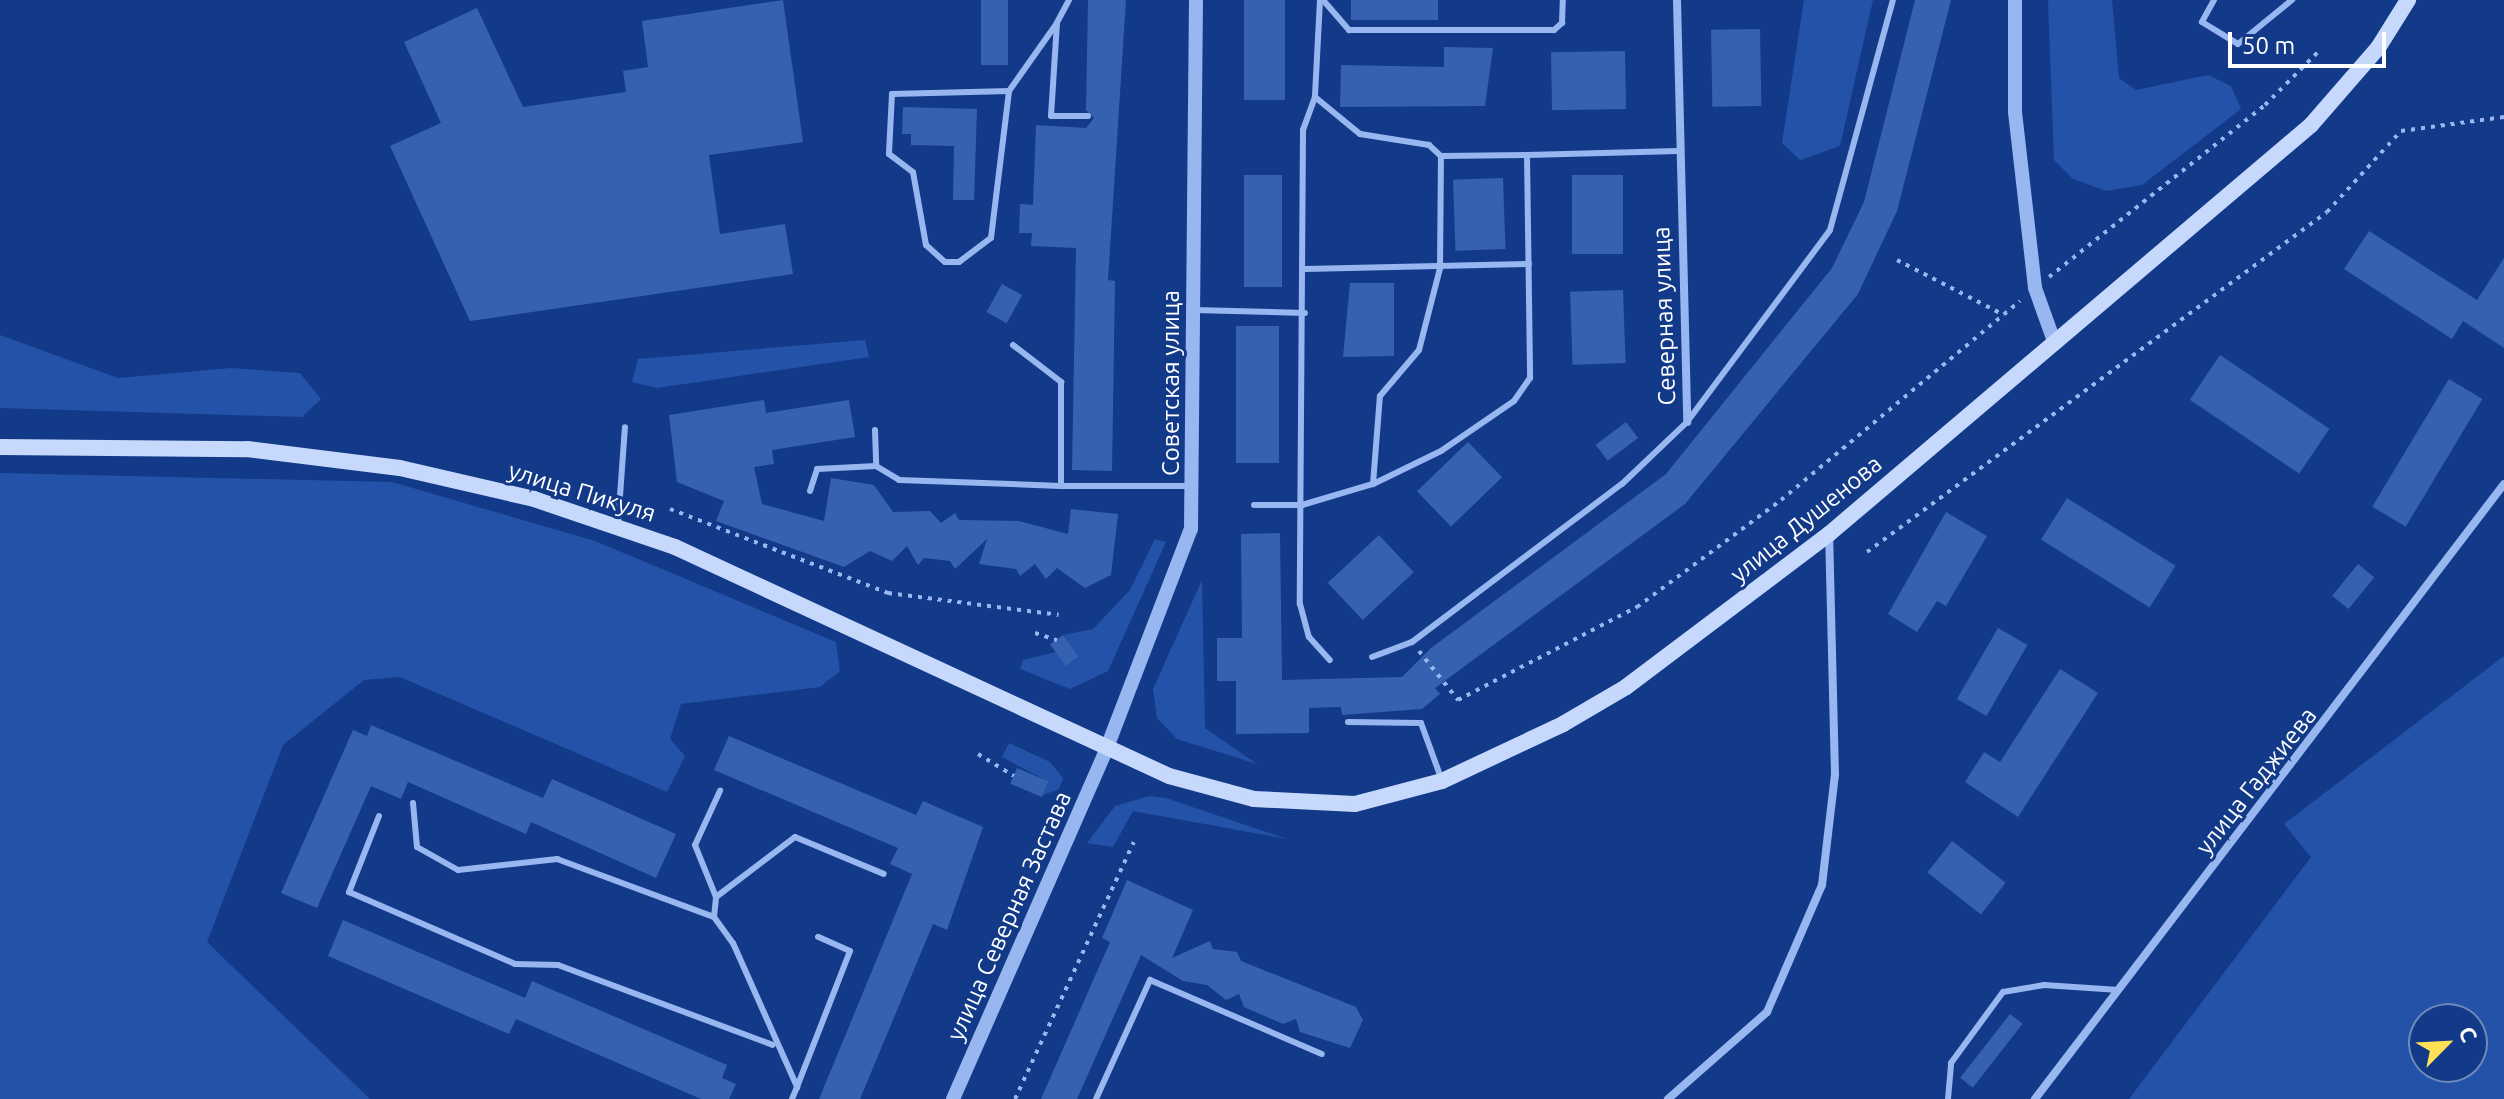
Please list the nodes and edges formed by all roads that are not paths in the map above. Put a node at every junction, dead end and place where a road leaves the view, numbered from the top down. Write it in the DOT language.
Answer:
graph roads {
  1 [pos="1069,0"];
  2 [pos="1196,0"];
  3 [pos="1322,0"];
  4 [pos="1563,0"];
  5 [pos="1677,0"];
  6 [pos="1893,0"];
  7 [pos="2015,0"];
  8 [pos="2214,0"];
  9 [pos="2292,0"];
  10 [pos="2408,0"];
  11 [pos="1057,23"];
  12 [pos="1009,91"];
  13 [pos="1315,97"];
  14 [pos="1088,116"];
  15 [pos="1678,151"];
  16 [pos="1527,155"];
  17 [pos="1441,156"];
  18 [pos="1529,264"];
  19 [pos="1440,268"];
  20 [pos="1305,269"];
  21 [pos="1194,310"];
  22 [pos="1305,313"];
  23 [pos="2055,344"];
  24 [pos="1013,345"];
  25 [pos="1687,422"];
  26 [pos="625,427"];
  27 [pos="875,430"];
  28 [pos="0,447"];
  29 [pos="876,466"];
  30 [pos="1373,484"];
  31 [pos="2504,484"];
  32 [pos="1061,486"];
  33 [pos="1193,486"];
  34 [pos="810,491"];
  35 [pos="1254,505"];
  36 [pos="1302,505"];
  37 [pos="618,524"];
  38 [pos="1829,534"];
  39 [pos="1372,657"];
  40 [pos="1330,660"];
  41 [pos="1348,722"];
  42 [pos="1106,750"];
  43 [pos="1442,781"];
  44 [pos="720,791"];
  45 [pos="413,803"];
  46 [pos="379,816"];
  47 [pos="884,874"];
  48 [pos="716,897"];
  49 [pos="714,917"];
  50 [pos="818,937"];
  51 [pos="2119,990"];
  52 [pos="773,1045"];
  53 [pos="1322,1054"];
  54 [pos="797,1087"];
  55 [pos="792,1099"];
  56 [pos="953,1099"];
  57 [pos="1096,1099"];
  58 [pos="1668,1099"];
  59 [pos="1948,1099"];
  60 [pos="2035,1099"];
  1 -- 11 [label="lane"];
  2 -- 21 [label="street, Советская улица"];
  3 -- 4 [label="lane"];
  3 -- 13 [label="lane"];
  5 -- 15 [label="street, Северная улица"];
  6 -- 25 [label="lane"];
  7 -- 23 [label="street"];
  8 -- 9 [label="lane"];
  10 -- 23 [label="main road, улица Душенова"];
  11 -- 12 [label="lane"];
  11 -- 14 [label="lane"];
  12 -- 12 [label="lane"];
  13 -- 17 [label="lane"];
  13 -- 20 [label="lane"];
  15 -- 16 [label="lane"];
  15 -- 25 [label="street, Северная улица"];
  16 -- 17 [label="lane"];
  16 -- 18 [label="lane"];
  17 -- 19 [label="lane"];
  18 -- 19 [label="lane"];
  18 -- 30 [label="lane"];
  19 -- 20 [label="lane"];
  19 -- 30 [label="lane"];
  20 -- 22 [label="lane"];
  21 -- 22 [label="lane"];
  21 -- 33 [label="street, Советская улица"];
  22 -- 36 [label="lane"];
  23 -- 38 [label="main road, улица Душенова"];
  24 -- 32 [label="lane"];
  25 -- 39 [label="lane, Северная улица"];
  26 -- 37 [label="lane"];
  27 -- 29 [label="lane"];
  28 -- 37 [label="main road, улица Пикуля"];
  29 -- 32 [label="lane"];
  29 -- 34 [label="lane"];
  30 -- 36 [label="lane"];
  31 -- 51 [label="street, улица Гаджиева"];
  32 -- 33 [label="lane"];
  33 -- 42 [label="street, Советская улица"];
  35 -- 36 [label="lane"];
  36 -- 40 [label="lane"];
  37 -- 42 [label="main road, улица Пикуля"];
  38 -- 43 [label="main road, улица Душенова"];
  38 -- 58 [label="street"];
  41 -- 43 [label="lane"];
  42 -- 43 [label="main road, улица Душенова"];
  42 -- 56 [label="street, улица Северная Застава"];
  44 -- 48 [label="lane"];
  45 -- 49 [label="lane"];
  46 -- 52 [label="lane"];
  47 -- 48 [label="lane"];
  48 -- 49 [label="lane"];
  49 -- 52 [label="lane"];
  50 -- 54 [label="lane"];
  51 -- 59 [label="lane"];
  51 -- 60 [label="street, улица Гаджиева"];
  52 -- 54 [label="lane"];
  53 -- 57 [label="lane"];
  54 -- 55 [label="lane"];
}
